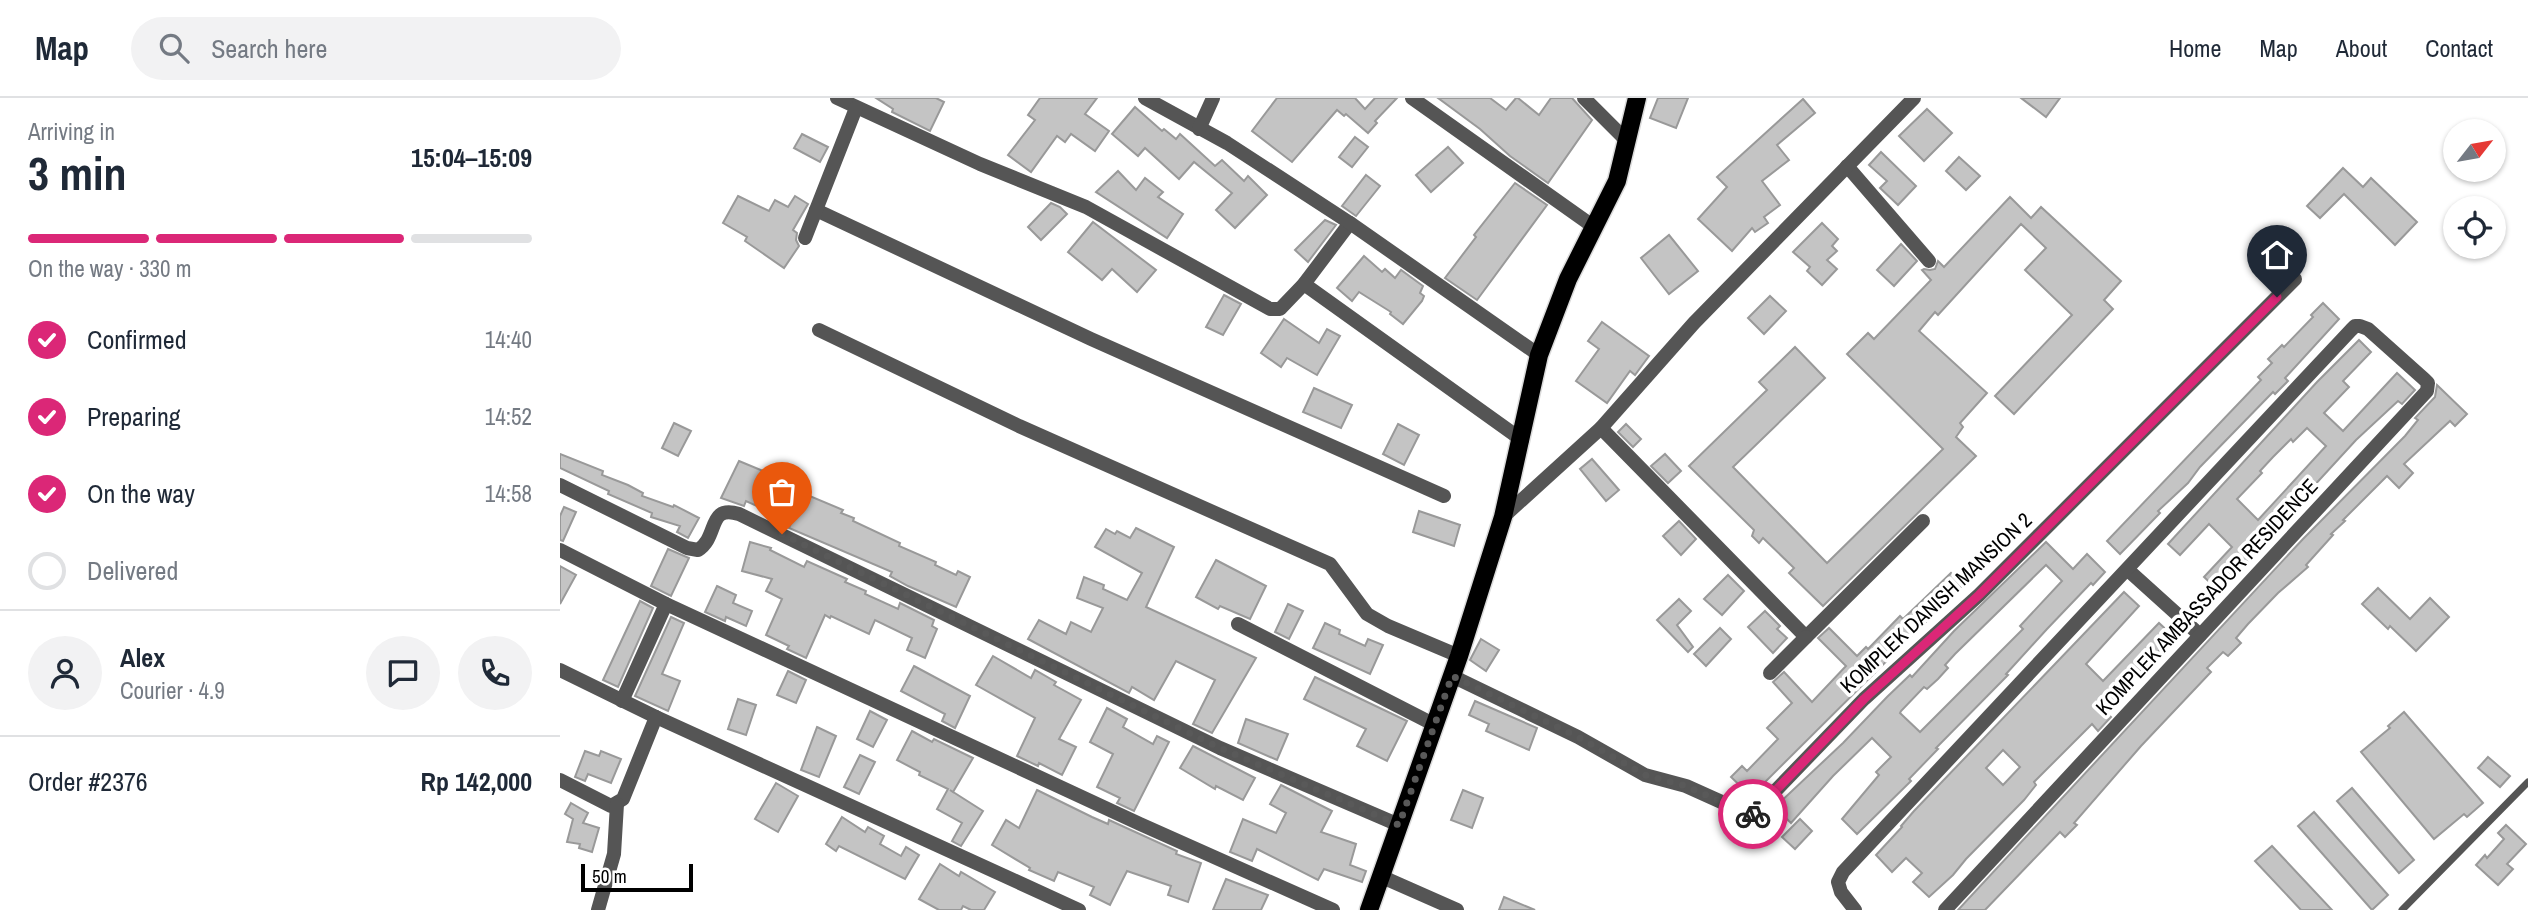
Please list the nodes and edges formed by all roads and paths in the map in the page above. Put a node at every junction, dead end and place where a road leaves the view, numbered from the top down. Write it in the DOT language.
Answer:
graph roads {
  1 [pos="837,98"];
  2 [pos="1145,98"];
  3 [pos="1213,98"];
  4 [pos="1412,98"];
  5 [pos="1584,98"];
  6 [pos="1637,98"];
  7 [pos="1914,98"];
  8 [pos="862,106"];
  9 [pos="1199,129"];
  10 [pos="1627,141"];
  11 [pos="1847,166"];
  12 [pos="816,210"];
  13 [pos="1350,223"];
  14 [pos="1594,227"];
  15 [pos="805,238"];
  16 [pos="1929,261"];
  17 [pos="2295,279"];
  18 [pos="1304,284"];
  19 [pos="819,330"];
  20 [pos="1539,355"];
  21 [pos="1601,428"];
  22 [pos="1522,440"];
  23 [pos="560,485"];
  24 [pos="1444,496"];
  25 [pos="1503,517"];
  26 [pos="1923,521"];
  27 [pos="560,550"];
  28 [pos="2128,570"];
  29 [pos="666,604"];
  30 [pos="1238,624"];
  31 [pos="2200,635"];
  32 [pos="1806,637"];
  33 [pos="1459,656"];
  34 [pos="560,670"];
  35 [pos="1770,673"];
  36 [pos="1452,676"];
  37 [pos="622,701"];
  38 [pos="656,717"];
  39 [pos="1435,725"];
  40 [pos="560,779"];
  41 [pos="2528,782"];
  42 [pos="617,804"];
  43 [pos="1399,825"];
  44 [pos="1380,876"];
  45 [pos="598,910"];
  46 [pos="1079,910"];
  47 [pos="1333,910"];
  48 [pos="1369,910"];
  49 [pos="1457,910"];
  50 [pos="1855,910"];
  51 [pos="1945,910"];
  52 [pos="2402,910"];
  1 -- 8 [label="street"];
  2 -- 9 [label="street"];
  3 -- 9 [label="street"];
  4 -- 14 [label="street"];
  5 -- 10 [label="street"];
  6 -- 10 [label="main road"];
  7 -- 11 [label="street"];
  8 -- 12 [label="street"];
  8 -- 18 [label="street"];
  9 -- 13 [label="street"];
  10 -- 14 [label="main road"];
  11 -- 16 [label="street"];
  11 -- 21 [label="street"];
  12 -- 15 [label="street"];
  12 -- 24 [label="street"];
  13 -- 18 [label="street"];
  13 -- 20 [label="street"];
  14 -- 20 [label="main road"];
  17 -- 36 [label="street, KOMPLEK DANISH MANSION 2"];
  18 -- 22 [label="street"];
  19 -- 33 [label="street"];
  20 -- 22 [label="main road"];
  21 -- 25 [label="street"];
  21 -- 32 [label="street"];
  22 -- 25 [label="main road"];
  23 -- 43 [label="street"];
  25 -- 33 [label="main road"];
  26 -- 32 [label="street"];
  27 -- 29 [label="street"];
  28 -- 31 [label="street"];
  28 -- 31 [label="street, KOMPLEK AMBASSADOR RESIDENCE"];
  28 -- 50 [label="street"];
  29 -- 37 [label="street"];
  29 -- 47 [label="street"];
  30 -- 39 [label="street"];
  31 -- 51 [label="street, KOMPLEK AMBASSADOR RESIDENCE"];
  32 -- 35 [label="street"];
  33 -- 36 [label="main road"];
  34 -- 37 [label="street"];
  36 -- 39 [label="main road"];
  37 -- 38 [label="street"];
  38 -- 42 [label="street"];
  38 -- 46 [label="street"];
  39 -- 43 [label="main road"];
  40 -- 42 [label="street"];
  41 -- 52 [label="lane"];
  42 -- 45 [label="street"];
  43 -- 44 [label="main road"];
  44 -- 48 [label="main road"];
  44 -- 49 [label="street"];
}
